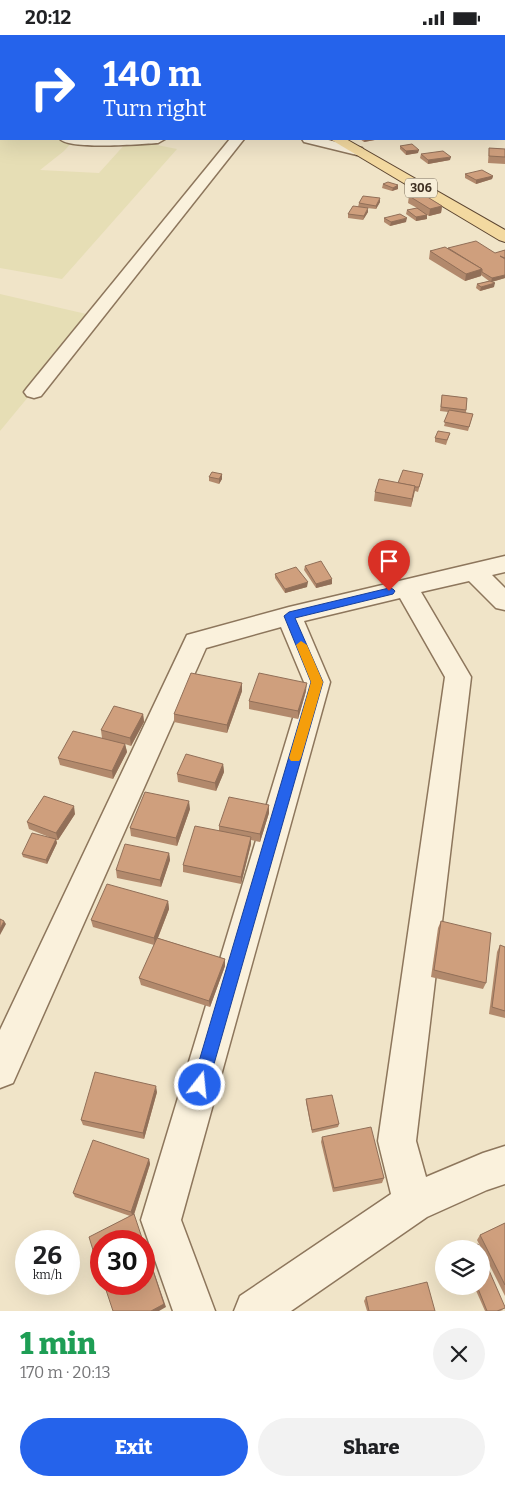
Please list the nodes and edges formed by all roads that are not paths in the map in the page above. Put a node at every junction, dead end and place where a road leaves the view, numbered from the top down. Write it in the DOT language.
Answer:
graph roads {
  1 [pos="87,140"];
  2 [pos="132,140"];
  3 [pos="236,140"];
  4 [pos="313,140"];
  5 [pos="339,140"];
  6 [pos="357,151"];
  7 [pos="505,237"];
  8 [pos="34,392"];
  9 [pos="505,564"];
  10 [pos="475,572"];
  11 [pos="406,587"];
  12 [pos="505,602"];
  13 [pos="289,616"];
  14 [pos="0,1070"];
  15 [pos="505,1165"];
  16 [pos="413,1203"];
  17 [pos="194,1311"];
  18 [pos="255,1311"];
  1 -- 2 [label="street"];
  3 -- 8 [label="street"];
  4 -- 6 [label="street"];
  5 -- 6 [label="main road, 306"];
  6 -- 7 [label="main road, 306"];
  9 -- 10 [label="street"];
  10 -- 11 [label="street"];
  10 -- 12 [label="street"];
  11 -- 13 [label="street"];
  11 -- 16 [label="street"];
  13 -- 14 [label="street"];
  13 -- 17 [label="street"];
  15 -- 16 [label="street"];
  16 -- 18 [label="street"];
}
